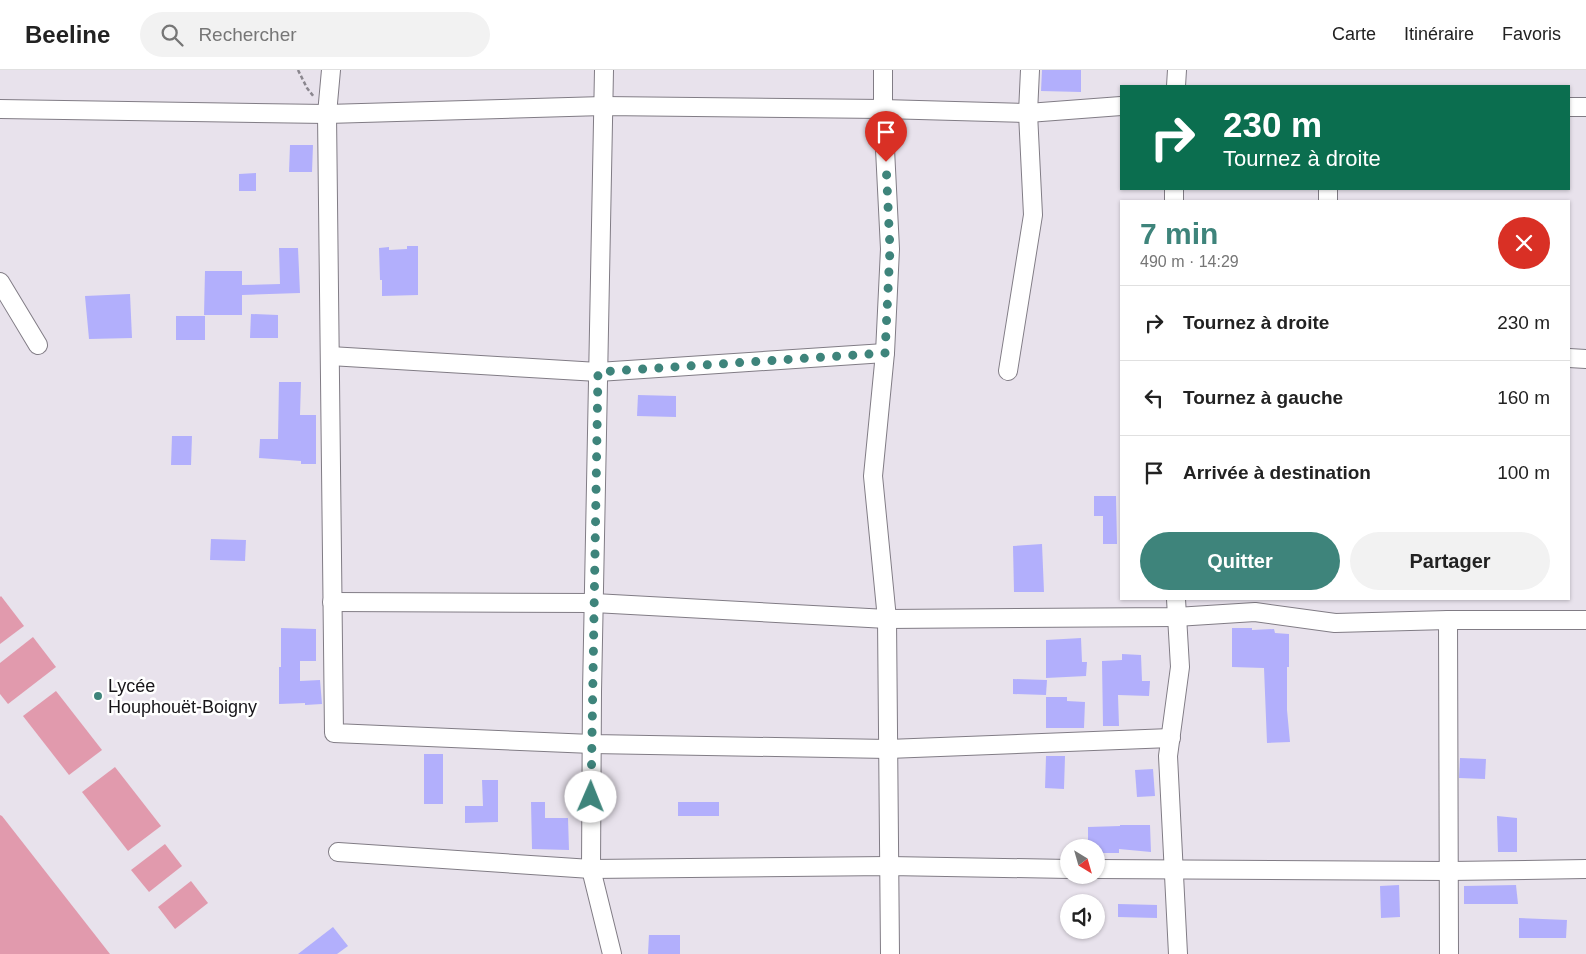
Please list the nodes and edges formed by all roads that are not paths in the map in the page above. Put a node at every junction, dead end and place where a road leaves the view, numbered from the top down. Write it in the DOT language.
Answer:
graph roads {
  1 [pos="331,70"];
  2 [pos="604,70"];
  3 [pos="883,70"];
  4 [pos="1030,70"];
  5 [pos="1177,70"];
  6 [pos="1176,85"];
  7 [pos="603,106"];
  8 [pos="1120,106"];
  9 [pos="1586,107"];
  10 [pos="1570,108"];
  11 [pos="883,109"];
  12 [pos="0,110"];
  13 [pos="1028,113"];
  14 [pos="328,114"];
  15 [pos="0,282"];
  16 [pos="38,344"];
  17 [pos="885,353"];
  18 [pos="330,356"];
  19 [pos="1570,358"];
  20 [pos="1586,359"];
  21 [pos="1008,371"];
  22 [pos="598,372"];
  23 [pos="1176,600"];
  24 [pos="332,602"];
  25 [pos="594,603"];
  26 [pos="1176,617"];
  27 [pos="887,619"];
  28 [pos="1448,620"];
  29 [pos="1586,620"];
  30 [pos="1171,738"];
  31 [pos="592,744"];
  32 [pos="888,749"];
  33 [pos="338,852"];
  34 [pos="889,866"];
  35 [pos="1060,868"];
  36 [pos="591,869"];
  37 [pos="1105,869"];
  38 [pos="1586,869"];
  39 [pos="1174,870"];
  40 [pos="1449,871"];
  41 [pos="612,954"];
  42 [pos="890,954"];
  43 [pos="1178,954"];
  44 [pos="1449,954"];
  1 -- 14 [label="street"];
  2 -- 7 [label="street"];
  3 -- 11 [label="street"];
  4 -- 13 [label="street"];
  5 -- 6 [label="street"];
  7 -- 11 [label="street"];
  7 -- 14 [label="street"];
  7 -- 22 [label="street"];
  8 -- 13 [label="street"];
  9 -- 10 [label="street"];
  11 -- 13 [label="street"];
  11 -- 17 [label="street"];
  12 -- 14 [label="street"];
  13 -- 21 [label="street"];
  14 -- 18 [label="street"];
  15 -- 16 [label="street"];
  17 -- 22 [label="street"];
  17 -- 27 [label="street"];
  18 -- 22 [label="street"];
  18 -- 24 [label="street"];
  19 -- 20 [label="street"];
  22 -- 25 [label="street"];
  23 -- 26 [label="street"];
  24 -- 25 [label="street"];
  24 -- 31 [label="street"];
  25 -- 27 [label="street"];
  25 -- 31 [label="street"];
  26 -- 27 [label="street"];
  26 -- 28 [label="street"];
  26 -- 30 [label="street"];
  27 -- 32 [label="street"];
  28 -- 29 [label="street"];
  28 -- 40 [label="street"];
  30 -- 32 [label="street"];
  30 -- 39 [label="street"];
  31 -- 32 [label="street"];
  31 -- 36 [label="street"];
  32 -- 34 [label="street"];
  33 -- 36 [label="street"];
  34 -- 35 [label="street"];
  34 -- 36 [label="street"];
  34 -- 42 [label="street"];
  36 -- 41 [label="street"];
  37 -- 39 [label="street"];
  38 -- 40 [label="street"];
  39 -- 40 [label="street"];
  39 -- 43 [label="street"];
  40 -- 44 [label="street"];
}
